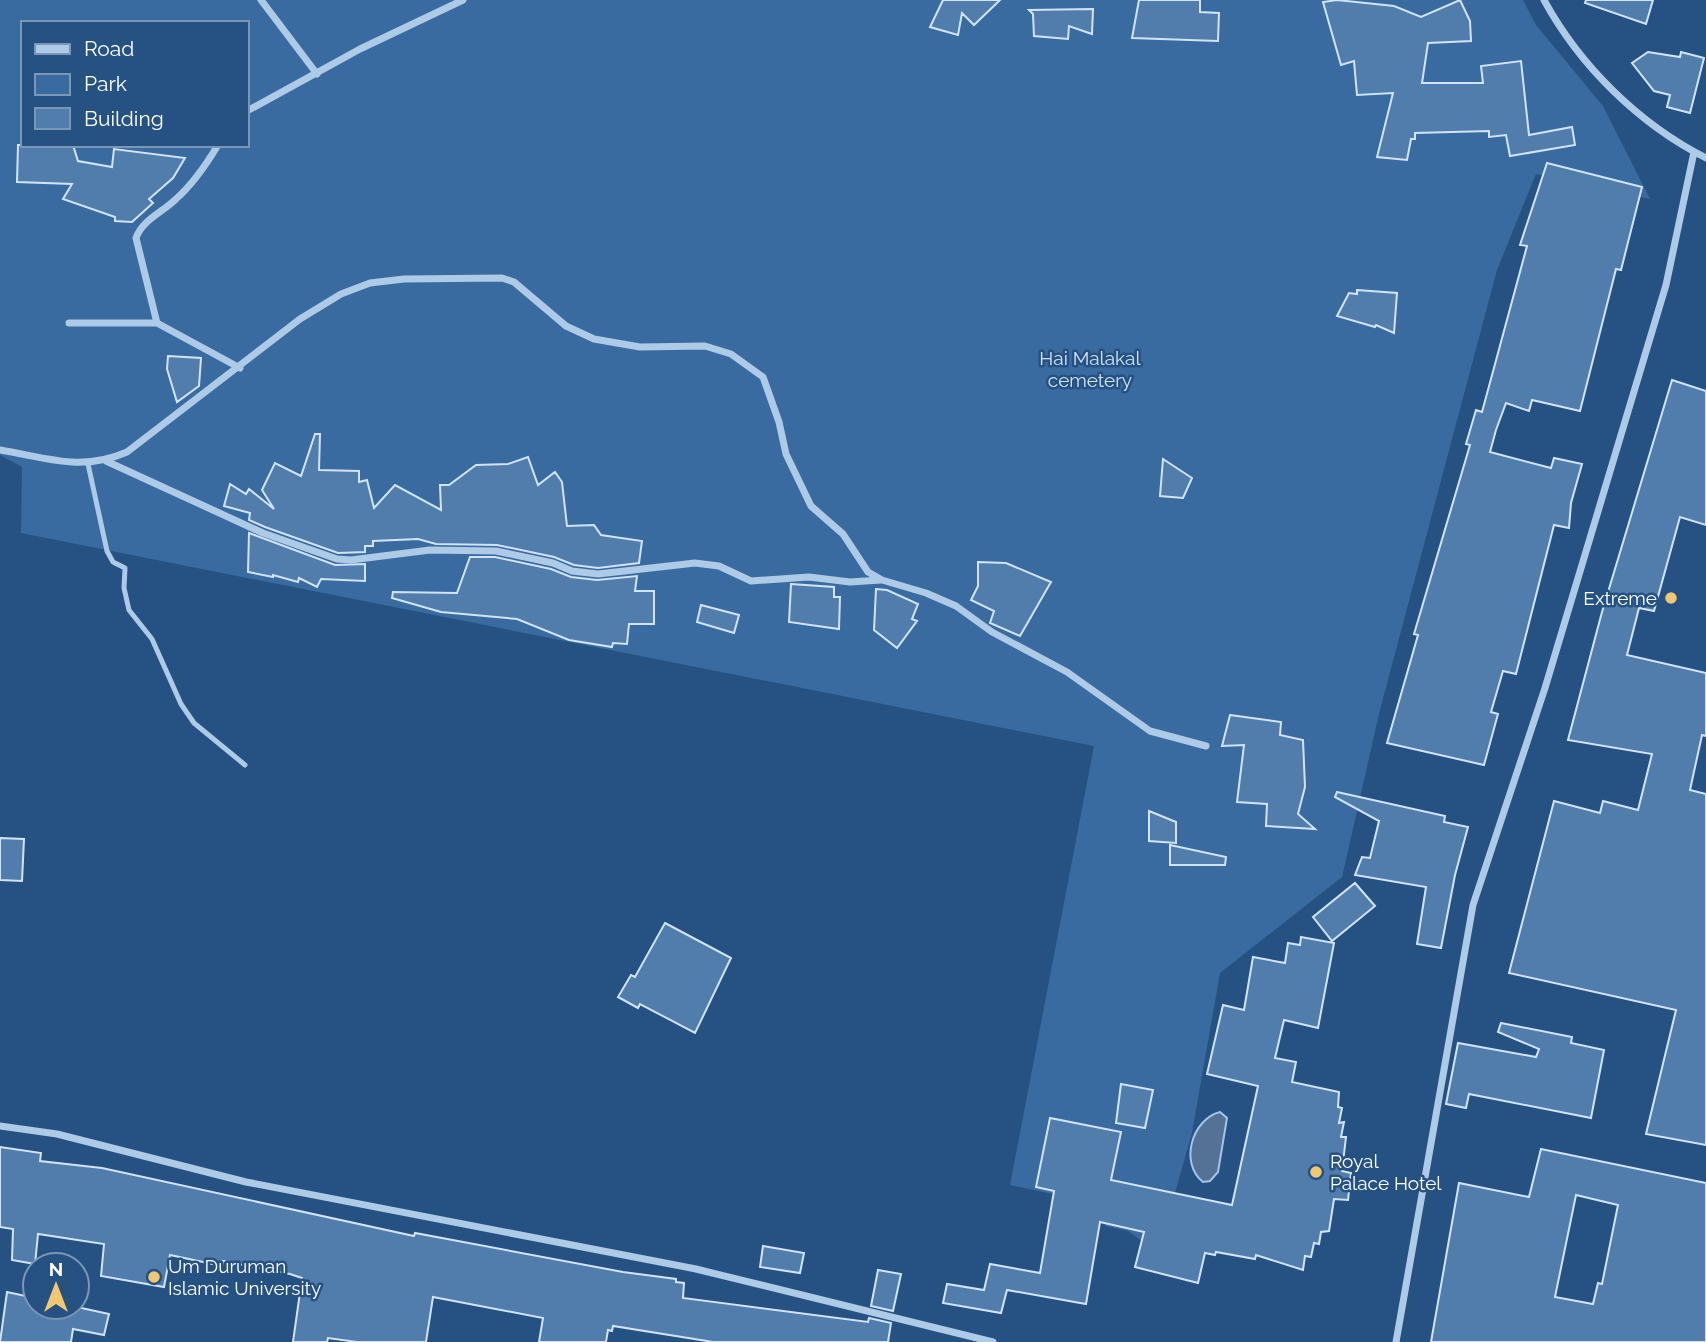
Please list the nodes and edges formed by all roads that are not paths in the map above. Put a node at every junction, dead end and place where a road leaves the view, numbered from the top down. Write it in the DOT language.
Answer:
graph roads {
  1 [pos="261,0"];
  2 [pos="463,0"];
  3 [pos="1544,0"];
  4 [pos="317,74"];
  5 [pos="248,110"];
  6 [pos="217,147"];
  7 [pos="1693,152"];
  8 [pos="1706,158"];
  9 [pos="69,323"];
  10 [pos="157,323"];
  11 [pos="240,368"];
  12 [pos="0,450"];
  13 [pos="106,461"];
  14 [pos="88,464"];
  15 [pos="882,580"];
  16 [pos="1206,746"];
  17 [pos="245,765"];
  18 [pos="0,1126"];
  19 [pos="993,1342"];
  20 [pos="1396,1342"];
  1 -- 4 [label="street"];
  2 -- 4 [label="street"];
  3 -- 7 [label="street"];
  4 -- 5 [label="street"];
  6 -- 10 [label="street"];
  7 -- 8 [label="street"];
  7 -- 20 [label="street"];
  9 -- 10 [label="street"];
  10 -- 11 [label="street"];
  11 -- 13 [label="street"];
  11 -- 15 [label="street"];
  12 -- 14 [label="street"];
  13 -- 14 [label="street"];
  13 -- 15 [label="street"];
  14 -- 17 [label="lane"];
  15 -- 16 [label="street"];
  18 -- 19 [label="street"];
}
